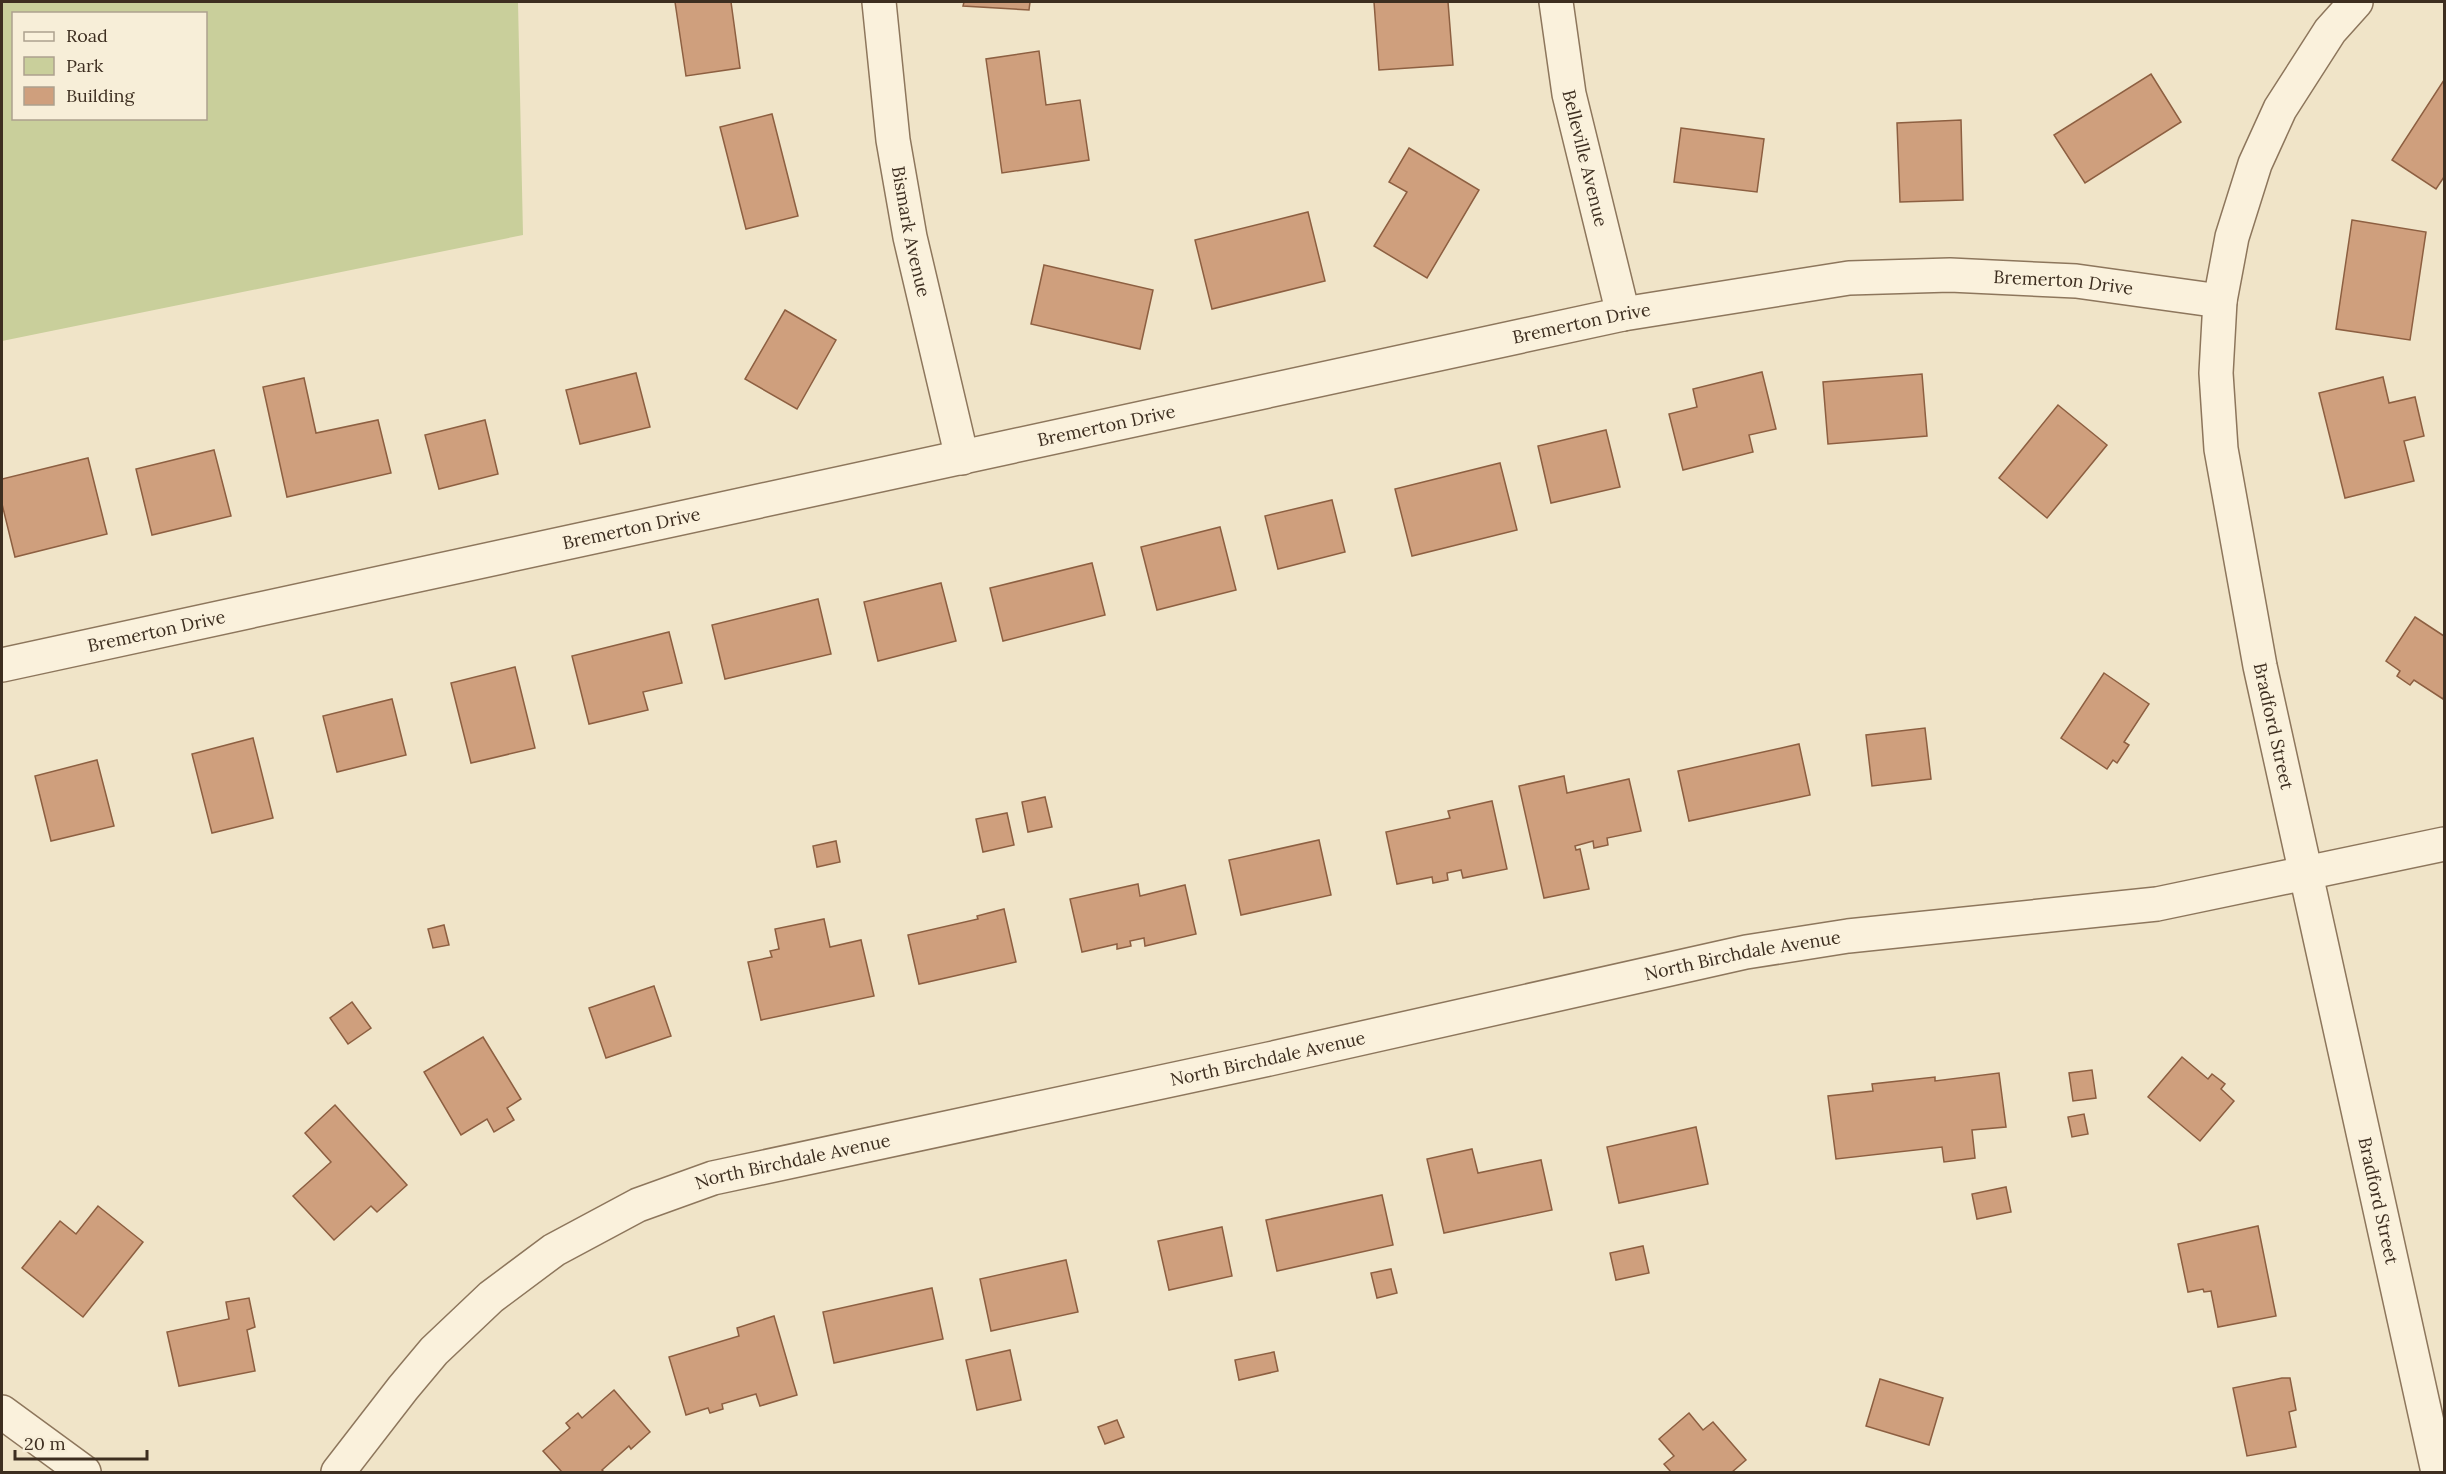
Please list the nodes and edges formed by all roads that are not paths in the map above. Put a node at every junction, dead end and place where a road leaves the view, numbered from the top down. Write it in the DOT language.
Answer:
graph roads {
  1 [pos="879,2"];
  2 [pos="1556,2"];
  3 [pos="2356,2"];
  4 [pos="2220,301"];
  5 [pos="1623,314"];
  6 [pos="962,458"];
  7 [pos="2,666"];
  8 [pos="2445,844"];
  9 [pos="2306,873"];
  10 [pos="2,1412"];
  11 [pos="84,1473"];
  12 [pos="338,1473"];
  13 [pos="2438,1473"];
  1 -- 6 [label="street, Bismark Avenue"];
  2 -- 5 [label="street, Belleville Avenue"];
  3 -- 4 [label="street, Bradford Street"];
  4 -- 5 [label="street, Bremerton Drive"];
  4 -- 9 [label="street, Bradford Street"];
  5 -- 6 [label="street, Bremerton Drive"];
  6 -- 7 [label="street, Bremerton Drive"];
  8 -- 9 [label="street, North Birchdale Avenue"];
  9 -- 12 [label="street, North Birchdale Avenue"];
  9 -- 13 [label="street, Bradford Street"];
  10 -- 11 [label="street"];
}
